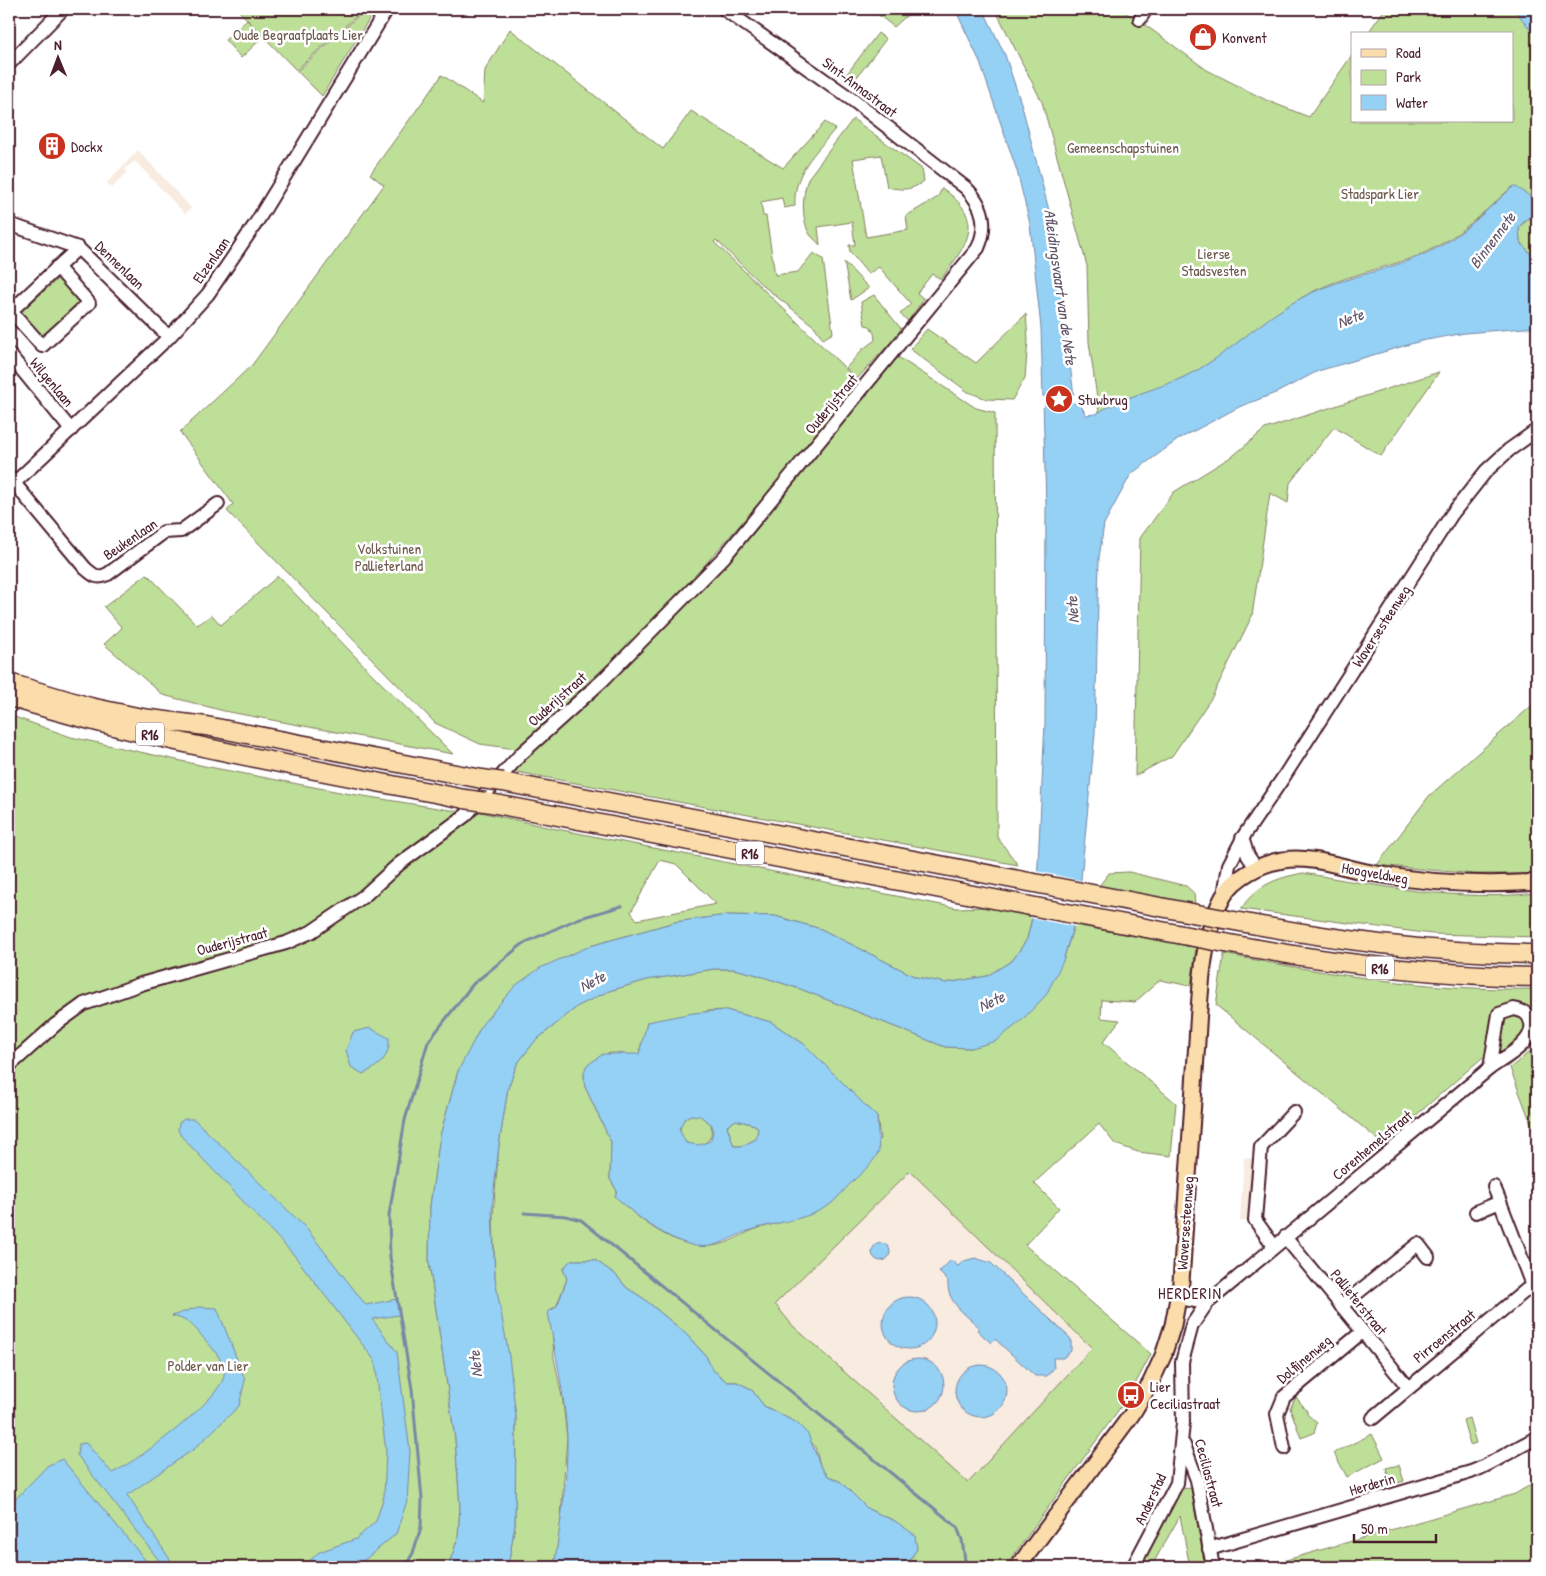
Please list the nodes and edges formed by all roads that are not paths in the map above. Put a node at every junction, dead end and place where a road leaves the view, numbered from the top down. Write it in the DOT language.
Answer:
graph roads {
  1 [pos="62,9"];
  2 [pos="387,9"];
  3 [pos="724,9"];
  4 [pos="9,64"];
  5 [pos="973,194"];
  6 [pos="9,224"];
  7 [pos="78,248"];
  8 [pos="58,267"];
  9 [pos="10,312"];
  10 [pos="169,337"];
  11 [pos="9,354"];
  12 [pos="71,430"];
  13 [pos="1537,430"];
  14 [pos="11,483"];
  15 [pos="218,504"];
  16 [pos="11,686"];
  17 [pos="1242,838"];
  18 [pos="1257,869"];
  19 [pos="1537,882"];
  20 [pos="1224,895"];
  21 [pos="1537,954"];
  22 [pos="1537,977"];
  23 [pos="9,1066"];
  24 [pos="1490,1068"];
  25 [pos="1294,1112"];
  26 [pos="1494,1187"];
  27 [pos="1500,1202"];
  28 [pos="1476,1212"];
  29 [pos="1285,1237"];
  30 [pos="1274,1246"];
  31 [pos="1428,1257"];
  32 [pos="1535,1283"];
  33 [pos="1178,1298"];
  34 [pos="1206,1303"];
  35 [pos="1341,1306"];
  36 [pos="1362,1332"];
  37 [pos="1182,1386"];
  38 [pos="1408,1387"];
  39 [pos="1373,1418"];
  40 [pos="1537,1438"];
  41 [pos="1182,1440"];
  42 [pos="1284,1448"];
  43 [pos="1209,1549"];
  44 [pos="1018,1567"];
  45 [pos="1133,1567"];
  46 [pos="1213,1567"];
  1 -- 4 [label="street"];
  2 -- 10 [label="street, Elzenlaan"];
  3 -- 5 [label="street, Sint-Annastraat"];
  5 -- 23 [label="street, Ouderijstraat"];
  6 -- 7 [label="street, Dennenlaan"];
  7 -- 8 [label="street"];
  7 -- 10 [label="street, Dennenlaan"];
  8 -- 9 [label="street"];
  8 -- 9 [label="street"];
  10 -- 12 [label="street, Elzenlaan"];
  11 -- 12 [label="street, Wilgenlaan"];
  12 -- 14 [label="street, Elzenlaan"];
  13 -- 17 [label="street, Waversesteenweg"];
  14 -- 15 [label="street, Beukenlaan"];
  16 -- 21 [label="highway, R16, bridge"];
  16 -- 22 [label="highway, R16, bridge"];
  17 -- 18 [label="street"];
  17 -- 20 [label="street, Waversesteenweg"];
  18 -- 19 [label="main road, Hoogveldweg"];
  18 -- 20 [label="main road, Hoogveldweg"];
  20 -- 33 [label="main road, Waversesteenweg"];
  24 -- 24 [label="street, Corenhemelstraat"];
  24 -- 29 [label="street, Corenhemelstraat"];
  25 -- 30 [label="street"];
  26 -- 27 [label="street"];
  27 -- 28 [label="street"];
  27 -- 32 [label="street"];
  29 -- 30 [label="street, Corenhemelstraat"];
  29 -- 35 [label="street, Pallieterstraat"];
  30 -- 34 [label="street, Corenhemelstraat"];
  31 -- 35 [label="street"];
  32 -- 38 [label="street, Pirroenstraat"];
  33 -- 34 [label="street"];
  33 -- 44 [label="main road, Waversesteenweg"];
  34 -- 37 [label="street, Corenhemelstraat"];
  35 -- 36 [label="street, Pallieterstraat"];
  36 -- 38 [label="street, Pallieterstraat"];
  36 -- 42 [label="street, Dolfijnenweg"];
  37 -- 41 [label="street, Ceciliastraat"];
  38 -- 39 [label="street, Pirroenstraat"];
  40 -- 43 [label="street, Herderin"];
  41 -- 43 [label="street, Ceciliastraat"];
  41 -- 45 [label="street, Anderstad"];
  43 -- 46 [label="street, Ceciliastraat"];
}
